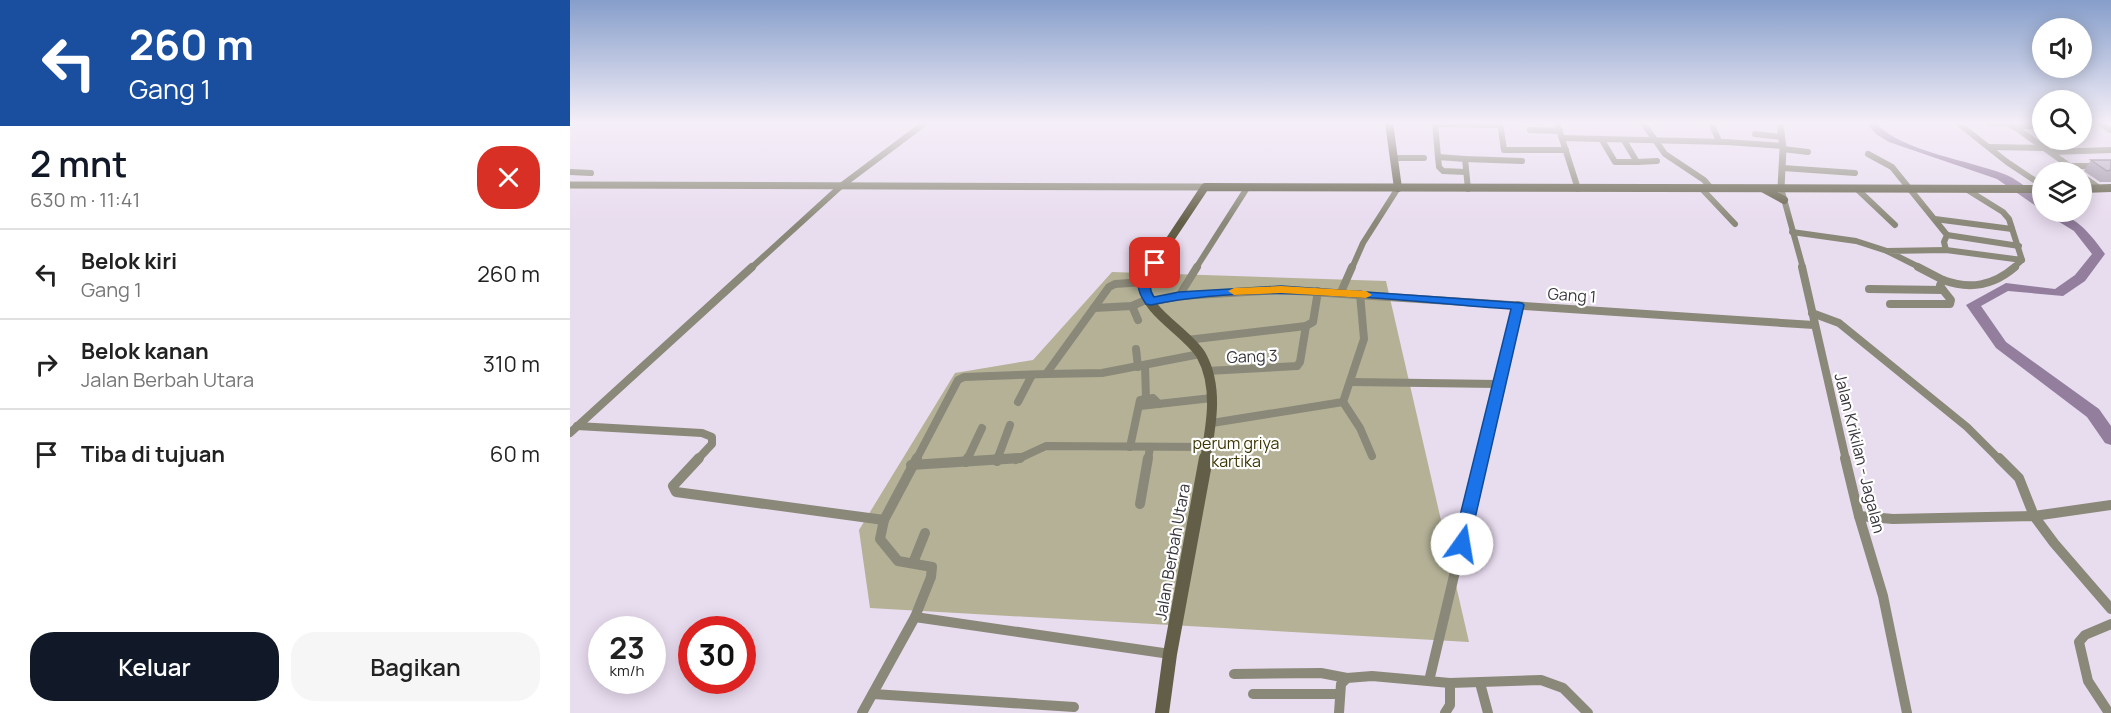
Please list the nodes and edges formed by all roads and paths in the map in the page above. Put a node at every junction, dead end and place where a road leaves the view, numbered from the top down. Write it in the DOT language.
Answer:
graph roads {
  1 [pos="881,156"];
  2 [pos="1568,156"];
  3 [pos="1611,156"];
  4 [pos="1634,156"];
  5 [pos="1668,156"];
  6 [pos="1782,156"];
  7 [pos="1872,156"];
  8 [pos="2001,156"];
  9 [pos="1438,157"];
  10 [pos="1395,158"];
  11 [pos="1424,158"];
  12 [pos="1465,159"];
  13 [pos="1505,159"];
  14 [pos="1522,161"];
  15 [pos="1657,161"];
  16 [pos="1637,162"];
  17 [pos="2092,166"];
  18 [pos="2111,166"];
  19 [pos="1783,168"];
  20 [pos="570,172"];
  21 [pos="1466,172"];
  22 [pos="591,173"];
  23 [pos="1397,173"];
  24 [pos="1855,173"];
  25 [pos="2032,180"];
  26 [pos="2092,183"];
  27 [pos="570,185"];
  28 [pos="841,186"];
  29 [pos="1205,188"];
  30 [pos="1247,188"];
  31 [pos="1377,188"];
  32 [pos="1398,188"];
  33 [pos="1701,188"];
  34 [pos="1711,188"];
  35 [pos="1761,188"];
  36 [pos="1781,188"];
  37 [pos="2092,188"];
  38 [pos="2099,188"];
  39 [pos="2111,188"];
  40 [pos="1468,189"];
  41 [pos="1578,189"];
  42 [pos="1857,189"];
  43 [pos="1908,189"];
  44 [pos="1966,189"];
  45 [pos="2032,189"];
  46 [pos="1784,200"];
  47 [pos="1935,219"];
  48 [pos="1735,224"];
  49 [pos="1895,225"];
  50 [pos="2012,229"];
  51 [pos="1792,231"];
  52 [pos="1947,235"];
  53 [pos="2019,246"];
  54 [pos="1946,250"];
  55 [pos="1887,251"];
  56 [pos="2022,260"];
  57 [pos="1943,280"];
  58 [pos="1144,282"];
  59 [pos="1869,289"];
  60 [pos="1943,290"];
  61 [pos="1318,291"];
  62 [pos="1341,292"];
  63 [pos="1360,294"];
  64 [pos="1179,296"];
  65 [pos="1149,300"];
  66 [pos="1890,304"];
  67 [pos="1518,305"];
  68 [pos="1132,306"];
  69 [pos="1094,308"];
  70 [pos="1812,313"];
  71 [pos="1137,320"];
  72 [pos="1814,325"];
  73 [pos="1306,326"];
  74 [pos="1187,339"];
  75 [pos="1136,349"];
  76 [pos="1200,354"];
  77 [pos="1142,367"];
  78 [pos="1207,371"];
  79 [pos="1046,374"];
  80 [pos="1032,375"];
  81 [pos="1351,382"];
  82 [pos="1497,384"];
  83 [pos="1146,398"];
  84 [pos="1212,398"];
  85 [pos="1018,402"];
  86 [pos="1343,402"];
  87 [pos="1159,404"];
  88 [pos="1140,406"];
  89 [pos="1212,423"];
  90 [pos="1010,425"];
  91 [pos="981,428"];
  92 [pos="574,429"];
  93 [pos="1130,447"];
  94 [pos="1150,447"];
  95 [pos="1208,447"];
  96 [pos="1372,456"];
  97 [pos="997,461"];
  98 [pos="966,462"];
  99 [pos="911,465"];
  100 [pos="1140,504"];
  101 [pos="2111,506"];
  102 [pos="1859,516"];
  103 [pos="2034,516"];
  104 [pos="884,520"];
  105 [pos="925,533"];
  106 [pos="913,563"];
  107 [pos="2111,609"];
  108 [pos="915,617"];
  109 [pos="2111,624"];
  110 [pos="1170,654"];
  111 [pos="1234,674"];
  112 [pos="1347,678"];
  113 [pos="1430,681"];
  114 [pos="1450,683"];
  115 [pos="1480,683"];
  116 [pos="873,694"];
  117 [pos="1253,694"];
  118 [pos="1339,694"];
  119 [pos="1074,707"];
  120 [pos="862,713"];
  121 [pos="1162,713"];
  122 [pos="1339,713"];
  123 [pos="1445,713"];
  124 [pos="1488,713"];
  125 [pos="1588,713"];
  126 [pos="1906,713"];
  127 [pos="2109,713"];
  1 -- 28 [label="street"];
  2 -- 41 [label="street"];
  3 -- 16 [label="street"];
  4 -- 16 [label="street"];
  5 -- 34 [label="street"];
  6 -- 19 [label="street"];
  7 -- 43 [label="street"];
  8 -- 25 [label="street"];
  9 -- 12 [label="street"];
  9 -- 21 [label="street"];
  10 -- 11 [label="street"];
  10 -- 23 [label="main road"];
  12 -- 13 [label="street"];
  12 -- 21 [label="street"];
  13 -- 14 [label="street"];
  15 -- 16 [label="street"];
  17 -- 18 [label="street"];
  19 -- 24 [label="street"];
  19 -- 36 [label="street"];
  20 -- 22 [label="street"];
  21 -- 40 [label="street"];
  23 -- 31 [label="main road"];
  23 -- 32 [label="main road"];
  26 -- 38 [label="street"];
  27 -- 28 [label="street"];
  28 -- 29 [label="street"];
  28 -- 92 [label="street"];
  29 -- 30 [label="main road"];
  29 -- 58 [label="main road"];
  30 -- 31 [label="main road"];
  30 -- 64 [label="street"];
  31 -- 32 [label="main road"];
  32 -- 40 [label="main road"];
  32 -- 62 [label="street"];
  33 -- 34 [label="main road"];
  33 -- 41 [label="main road"];
  33 -- 48 [label="street"];
  34 -- 35 [label="main road"];
  35 -- 36 [label="main road"];
  35 -- 46 [label="main road"];
  36 -- 42 [label="main road"];
  36 -- 46 [label="street, Jalan Krikilan - Jagalan"];
  37 -- 38 [label="main road"];
  38 -- 39 [label="main road"];
  40 -- 41 [label="main road"];
  42 -- 43 [label="main road"];
  42 -- 49 [label="street"];
  43 -- 44 [label="main road"];
  43 -- 47 [label="street"];
  44 -- 45 [label="main road"];
  44 -- 50 [label="street"];
  46 -- 51 [label="street, Jalan Krikilan - Jagalan"];
  47 -- 50 [label="street"];
  47 -- 52 [label="street"];
  50 -- 53 [label="street"];
  51 -- 55 [label="street"];
  51 -- 70 [label="street, Jalan Krikilan - Jagalan"];
  52 -- 53 [label="street"];
  52 -- 54 [label="street"];
  53 -- 56 [label="street"];
  54 -- 55 [label="street"];
  54 -- 56 [label="street"];
  55 -- 57 [label="street"];
  56 -- 57 [label="street"];
  57 -- 60 [label="street"];
  58 -- 65 [label="main road"];
  58 -- 69 [label="street"];
  59 -- 60 [label="street"];
  60 -- 66 [label="street"];
  61 -- 62 [label="street, Gang 1"];
  61 -- 64 [label="street, Gang 1"];
  61 -- 73 [label="street"];
  62 -- 63 [label="street, Gang 1"];
  63 -- 67 [label="street, Gang 1"];
  63 -- 81 [label="street"];
  64 -- 65 [label="street, Gang 1"];
  65 -- 68 [label="street, Gang 1"];
  65 -- 74 [label="main road, Jalan Berbah Utara"];
  67 -- 72 [label="street, Gang 1"];
  67 -- 113 [label="street"];
  68 -- 69 [label="street"];
  68 -- 71 [label="street"];
  69 -- 79 [label="street"];
  70 -- 72 [label="street, Jalan Krikilan - Jagalan"];
  70 -- 103 [label="street"];
  72 -- 102 [label="street, Jalan Krikilan - Jagalan"];
  73 -- 74 [label="street"];
  73 -- 78 [label="street, Gang 3"];
  74 -- 76 [label="main road, Jalan Berbah Utara"];
  75 -- 77 [label="street"];
  76 -- 77 [label="street"];
  76 -- 78 [label="main road, Jalan Berbah Utara"];
  77 -- 79 [label="street"];
  77 -- 83 [label="street"];
  78 -- 84 [label="main road, Jalan Berbah Utara"];
  79 -- 80 [label="street"];
  80 -- 85 [label="street"];
  80 -- 99 [label="street"];
  81 -- 82 [label="street"];
  81 -- 86 [label="street"];
  83 -- 87 [label="street"];
  83 -- 88 [label="street"];
  84 -- 87 [label="street"];
  84 -- 89 [label="main road, Jalan Berbah Utara"];
  86 -- 89 [label="street"];
  86 -- 96 [label="street"];
  87 -- 88 [label="street"];
  88 -- 93 [label="street"];
  89 -- 95 [label="main road, Jalan Berbah Utara"];
  90 -- 97 [label="street"];
  91 -- 98 [label="street"];
  92 -- 104 [label="street"];
  93 -- 94 [label="street"];
  93 -- 97 [label="street"];
  94 -- 95 [label="street"];
  94 -- 100 [label="street"];
  95 -- 110 [label="main road, Jalan Berbah Utara"];
  97 -- 98 [label="street"];
  98 -- 99 [label="street"];
  99 -- 104 [label="street"];
  101 -- 103 [label="street"];
  102 -- 103 [label="street"];
  102 -- 126 [label="street, Jalan Krikilan - Jagalan"];
  103 -- 107 [label="street"];
  104 -- 106 [label="street"];
  105 -- 106 [label="street"];
  106 -- 108 [label="street"];
  108 -- 110 [label="street"];
  108 -- 116 [label="street"];
  109 -- 127 [label="street"];
  110 -- 121 [label="main road, Jalan Berbah Utara"];
  111 -- 112 [label="street"];
  112 -- 113 [label="street"];
  112 -- 118 [label="street"];
  113 -- 114 [label="street"];
  114 -- 115 [label="street"];
  114 -- 123 [label="street"];
  115 -- 124 [label="street"];
  115 -- 125 [label="street"];
  116 -- 119 [label="street"];
  116 -- 120 [label="street"];
  117 -- 118 [label="street"];
  118 -- 122 [label="street"];
}
